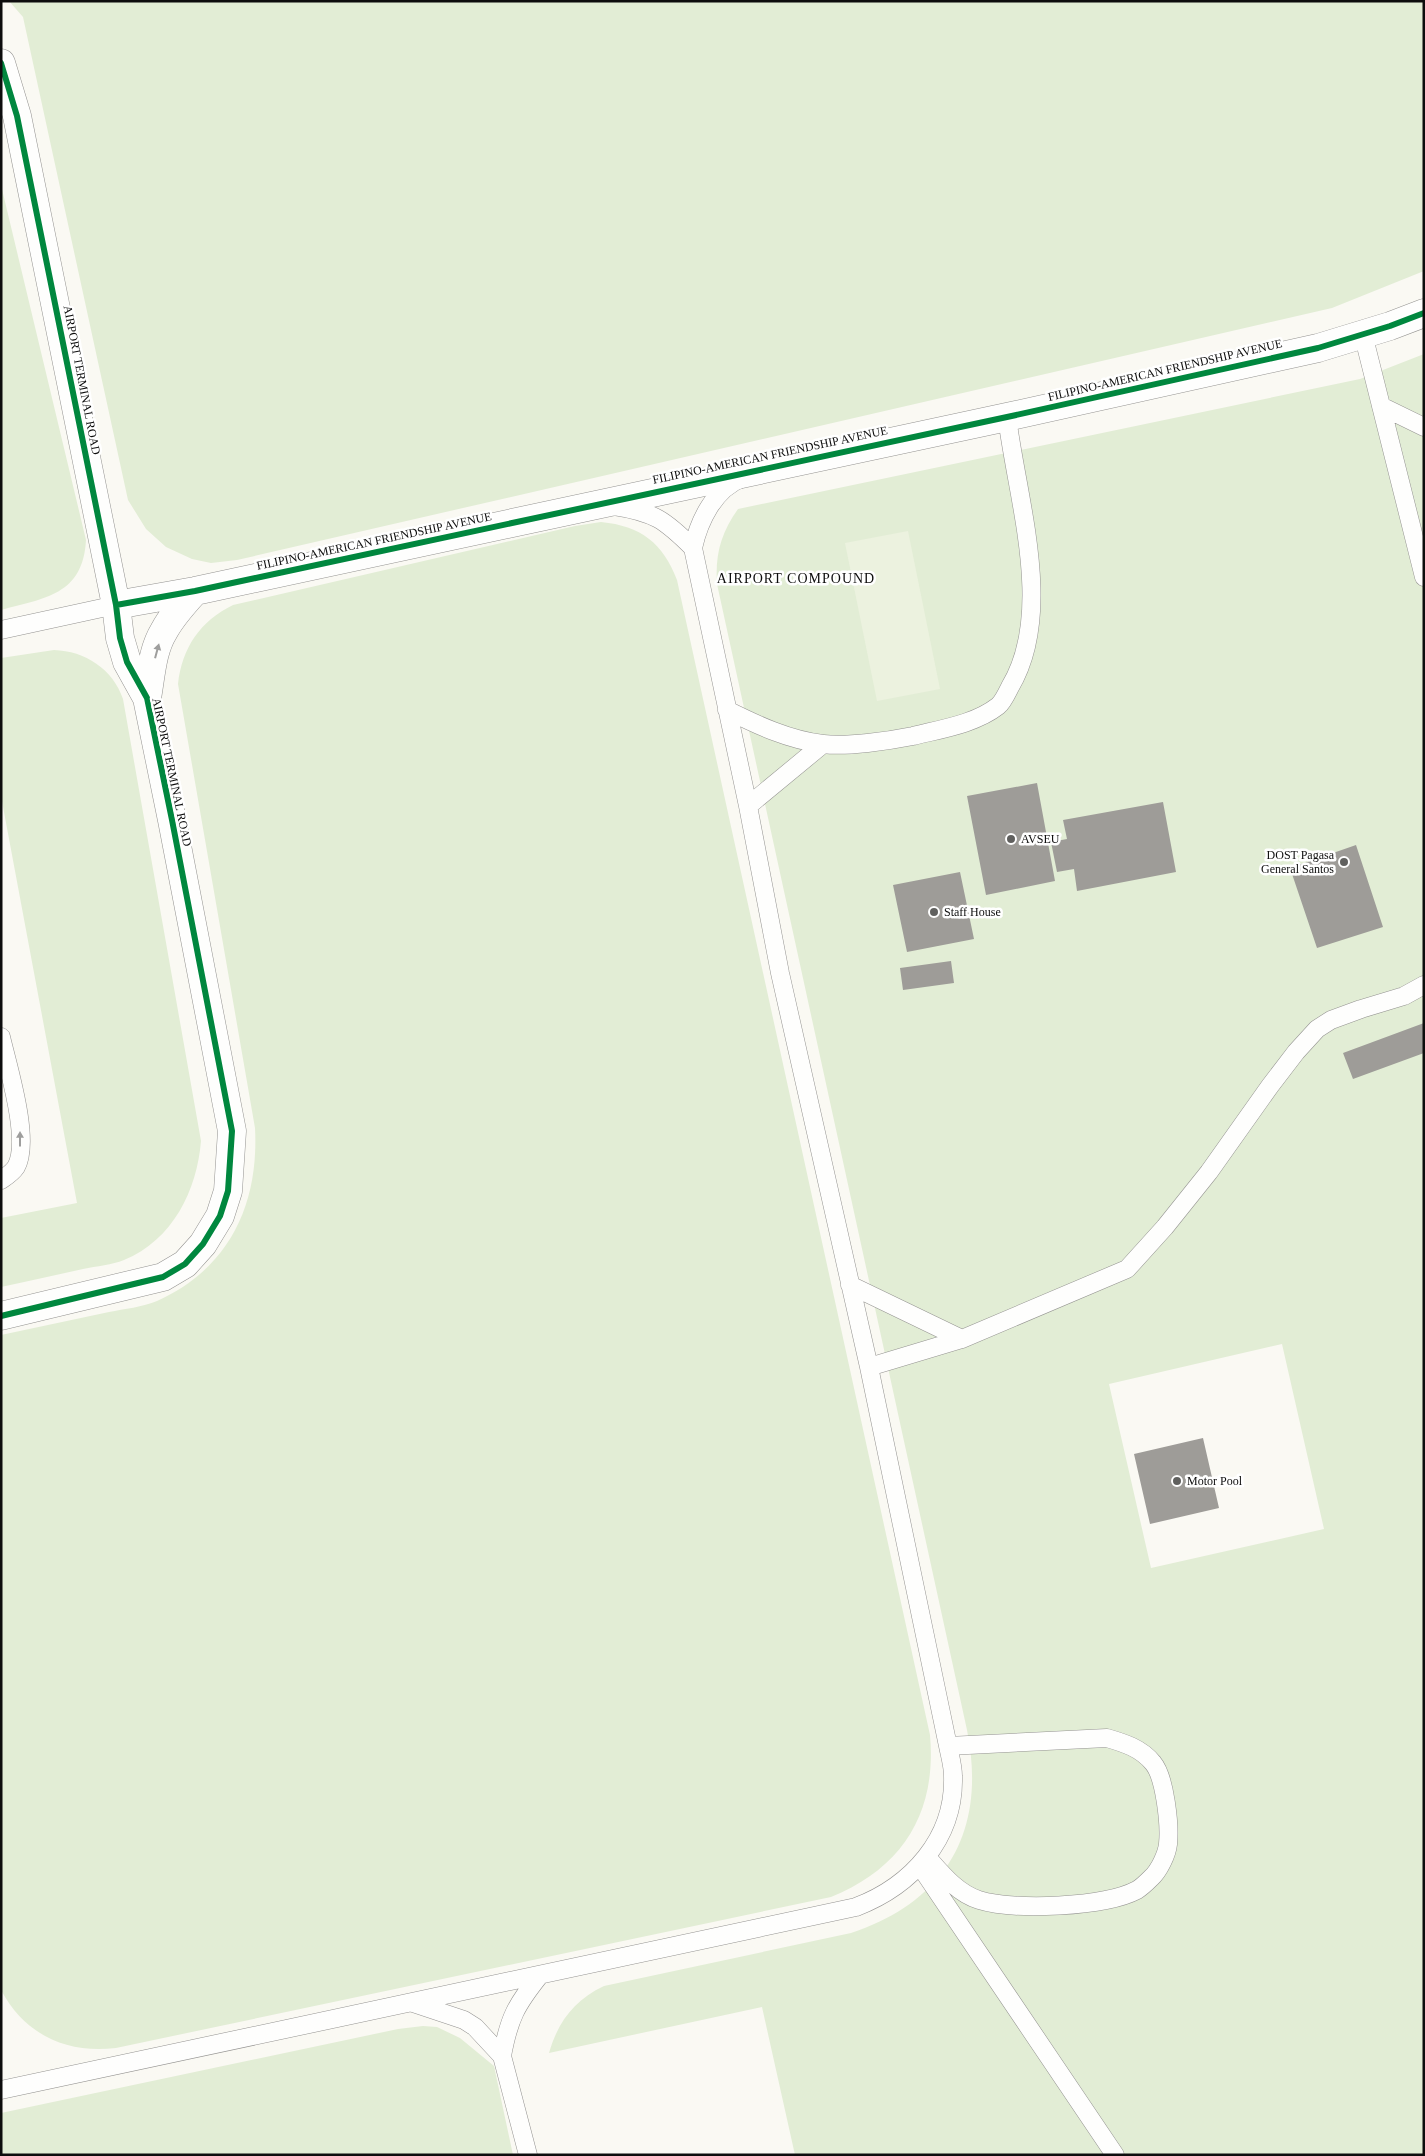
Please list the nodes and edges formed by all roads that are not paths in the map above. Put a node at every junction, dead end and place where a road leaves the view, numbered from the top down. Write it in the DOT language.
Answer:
graph roads {
  1 [pos="1,63"];
  2 [pos="1424,313"];
  3 [pos="1363,334"];
  4 [pos="1381,406"];
  5 [pos="1007,417"];
  6 [pos="1424,427"];
  7 [pos="788,462"];
  8 [pos="569,510"];
  9 [pos="693,548"];
  10 [pos="1424,577"];
  11 [pos="195,591"];
  12 [pos="116,605"];
  13 [pos="1,630"];
  14 [pos="147,698"];
  15 [pos="727,710"];
  16 [pos="823,744"];
  17 [pos="748,806"];
  18 [pos="1424,984"];
  19 [pos="1,1037"];
  20 [pos="1,1180"];
  21 [pos="850,1285"];
  22 [pos="1,1316"];
  23 [pos="962,1339"];
  24 [pos="869,1367"];
  25 [pos="948,1746"];
  26 [pos="923,1862"];
  27 [pos="540,1975"];
  28 [pos="410,2002"];
  29 [pos="502,2056"];
  30 [pos="2,2085"];
  31 [pos="528,2155"];
  32 [pos="1115,2155"];
  1 -- 12 [label="street, AIRPORT TERMINAL ROAD"];
  2 -- 3 [label="street, FILIPINO-AMERICAN FRIENDSHIP AVENUE"];
  3 -- 4 [label="lane"];
  3 -- 5 [label="street, FILIPINO-AMERICAN FRIENDSHIP AVENUE"];
  4 -- 6 [label="lane"];
  4 -- 10 [label="lane"];
  5 -- 7 [label="street, FILIPINO-AMERICAN FRIENDSHIP AVENUE"];
  5 -- 16 [label="lane"];
  7 -- 8 [label="street, FILIPINO-AMERICAN FRIENDSHIP AVENUE"];
  7 -- 9 [label="lane"];
  8 -- 9 [label="lane"];
  8 -- 11 [label="street, FILIPINO-AMERICAN FRIENDSHIP AVENUE"];
  9 -- 15 [label="lane"];
  11 -- 12 [label="street, FILIPINO-AMERICAN FRIENDSHIP AVENUE"];
  14 -- 11 [label="street, AIRPORT TERMINAL ROAD, one-way"];
  12 -- 13 [label="lane"];
  12 -- 14 [label="street, AIRPORT TERMINAL ROAD"];
  14 -- 22 [label="street, AIRPORT TERMINAL ROAD"];
  15 -- 16 [label="lane"];
  15 -- 17 [label="lane"];
  16 -- 17 [label="lane"];
  17 -- 21 [label="lane"];
  18 -- 23 [label="lane"];
  20 -- 19 [label="lane, one-way"];
  21 -- 23 [label="lane"];
  21 -- 24 [label="lane"];
  23 -- 24 [label="lane"];
  24 -- 25 [label="lane"];
  25 -- 26 [label="lane"];
  25 -- 26 [label="lane"];
  26 -- 27 [label="lane"];
  26 -- 32 [label="lane"];
  27 -- 28 [label="lane"];
  27 -- 29 [label="lane"];
  28 -- 29 [label="lane"];
  28 -- 30 [label="lane"];
  29 -- 31 [label="lane"];
}
